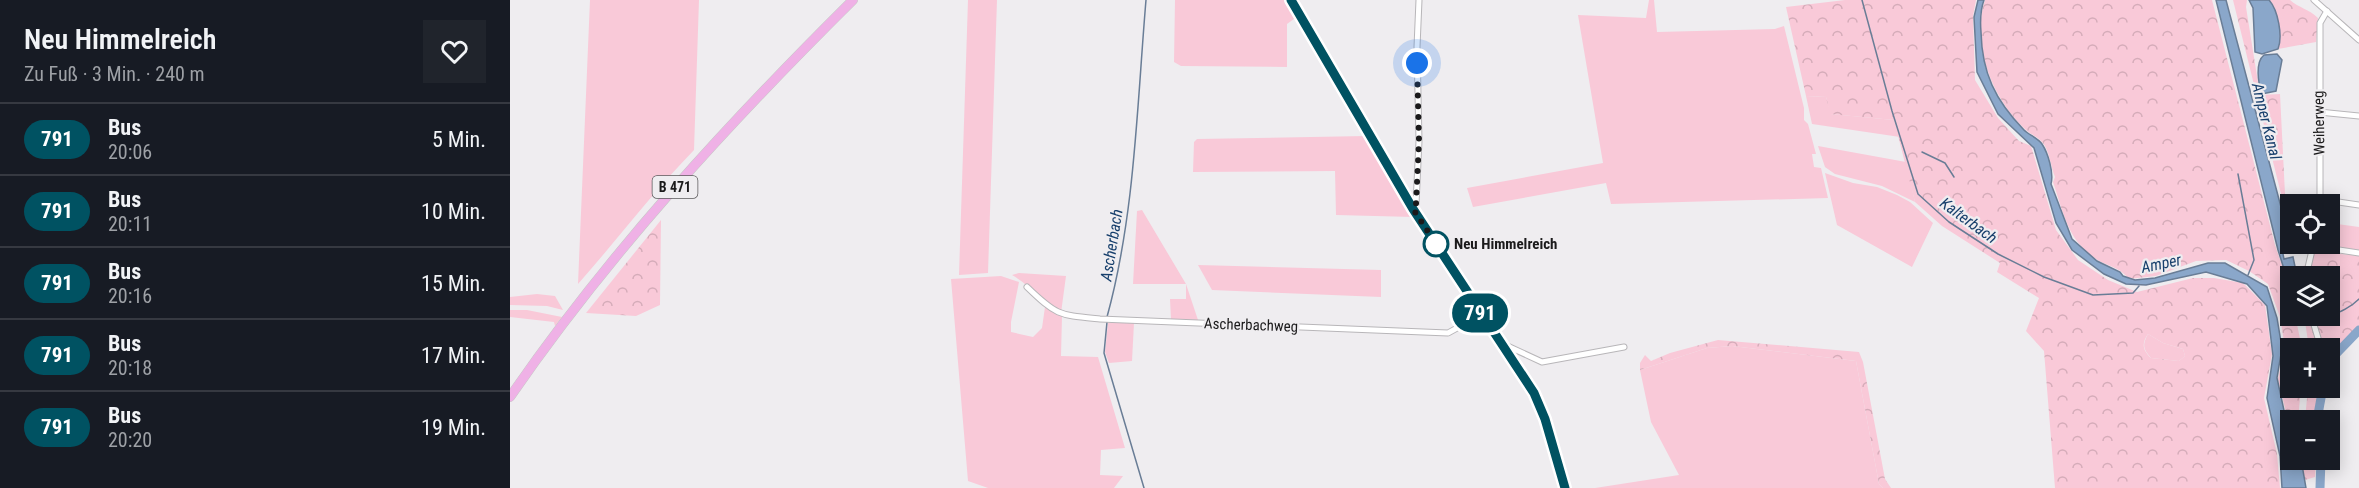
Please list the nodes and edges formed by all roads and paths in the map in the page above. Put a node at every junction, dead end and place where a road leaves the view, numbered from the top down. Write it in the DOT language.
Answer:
graph roads {
  1 [pos="853,0"];
  2 [pos="1291,0"];
  3 [pos="1419,0"];
  4 [pos="2314,0"];
  5 [pos="2327,11"];
  6 [pos="2359,40"];
  7 [pos="2319,112"];
  8 [pos="2359,116"];
  9 [pos="2359,205"];
  10 [pos="1413,209"];
  11 [pos="2359,253"];
  12 [pos="2308,266"];
  13 [pos="1027,287"];
  14 [pos="1482,315"];
  15 [pos="1503,344"];
  16 [pos="1624,347"];
  17 [pos="510,396"];
  18 [pos="1566,488"];
  1 -- 17 [label="highway, B 471"];
  2 -- 10 [label="street"];
  3 -- 10 [label="street"];
  4 -- 5 [label="street"];
  5 -- 6 [label="street"];
  5 -- 7 [label="street, Weiherweg"];
  7 -- 8 [label="street"];
  7 -- 9 [label="street, Weiherweg"];
  10 -- 14 [label="street"];
  11 -- 12 [label="street"];
  13 -- 14 [label="street, Ascherbachweg"];
  14 -- 15 [label="street"];
  15 -- 16 [label="street"];
  15 -- 18 [label="street"];
}
